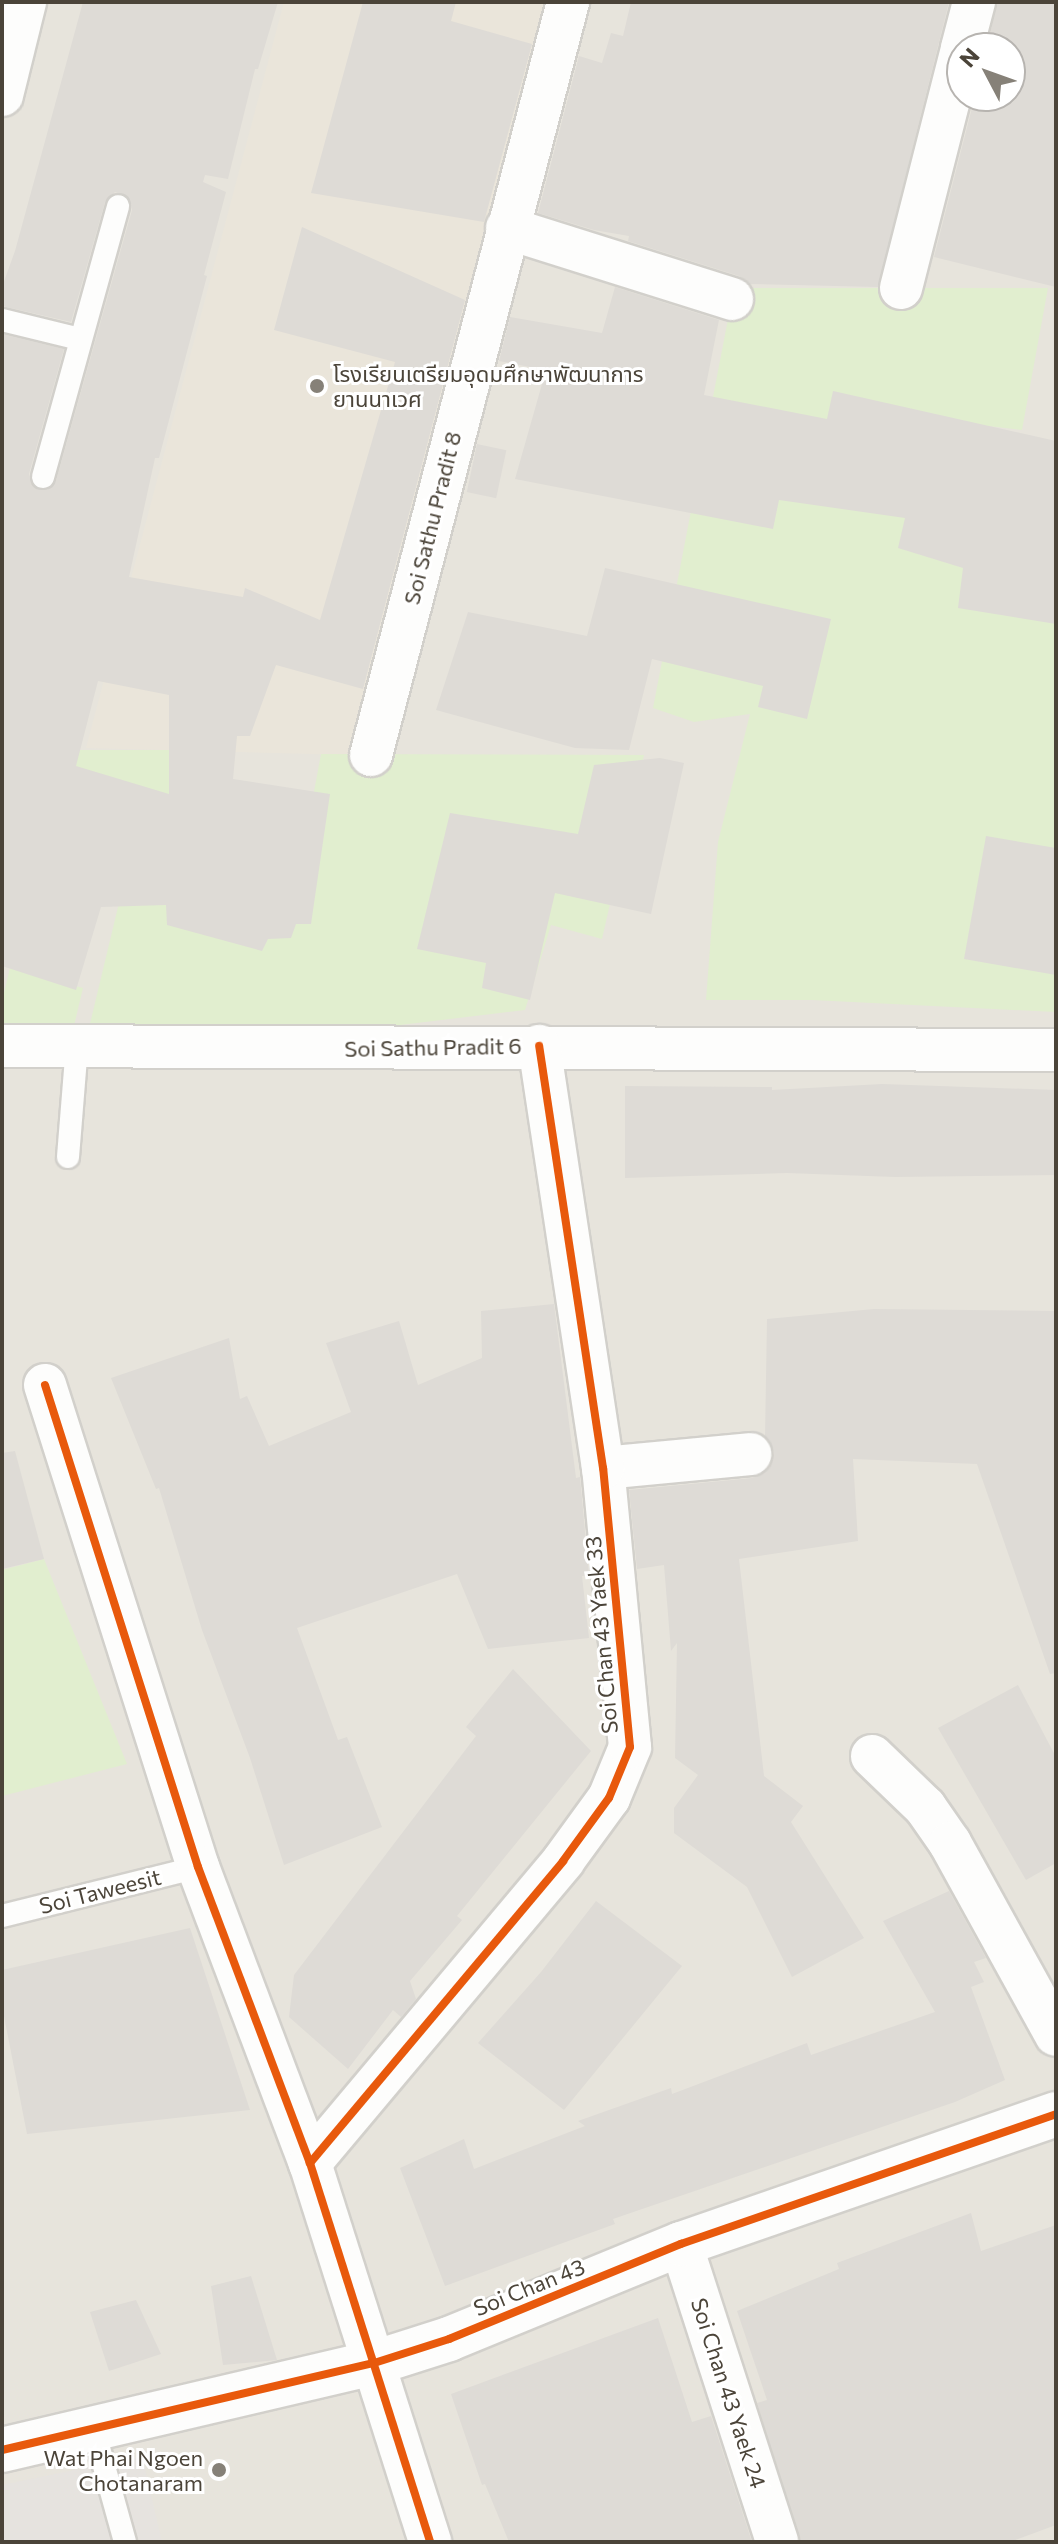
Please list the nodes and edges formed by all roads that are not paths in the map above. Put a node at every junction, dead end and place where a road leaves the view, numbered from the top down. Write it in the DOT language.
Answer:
graph roads {
  1 [pos="25,2"];
  2 [pos="568,2"];
  3 [pos="974,2"];
  4 [pos="966,32"];
  5 [pos="2,95"];
  6 [pos="946,111"];
  7 [pos="118,206"];
  8 [pos="507,228"];
  9 [pos="901,288"];
  10 [pos="732,299"];
  11 [pos="2,320"];
  12 [pos="80,339"];
  13 [pos="43,477"];
  14 [pos="371,755"];
  15 [pos="2,1046"];
  16 [pos="77,1046"];
  17 [pos="539,1046"];
  18 [pos="1056,1050"];
  19 [pos="68,1157"];
  20 [pos="45,1385"];
  21 [pos="750,1454"];
  22 [pos="603,1468"];
  23 [pos="872,1756"];
  24 [pos="198,1867"];
  25 [pos="2,1916"];
  26 [pos="1056,2035"];
  27 [pos="1056,2114"];
  28 [pos="310,2163"];
  29 [pos="681,2244"];
  30 [pos="374,2363"];
  31 [pos="94,2430"];
  32 [pos="2,2450"];
  33 [pos="125,2542"];
  34 [pos="430,2542"];
  35 [pos="777,2542"];
  1 -- 5 [label="street"];
  2 -- 8 [label="street, Soi Sathu Pradit 8"];
  3 -- 4 [label="street"];
  6 -- 9 [label="street"];
  7 -- 12 [label="lane"];
  8 -- 10 [label="street"];
  8 -- 14 [label="street, Soi Sathu Pradit 8"];
  11 -- 12 [label="lane"];
  12 -- 13 [label="lane"];
  15 -- 16 [label="street, Soi Sathu Pradit 6"];
  16 -- 17 [label="street, Soi Sathu Pradit 6"];
  16 -- 19 [label="lane"];
  17 -- 18 [label="street, Soi Sathu Pradit 6"];
  17 -- 22 [label="street, Soi Chan 43 Yaek 33"];
  20 -- 24 [label="street"];
  21 -- 22 [label="street"];
  22 -- 28 [label="street, Soi Chan 43 Yaek 33"];
  23 -- 26 [label="street"];
  24 -- 25 [label="lane, Soi Taweesit"];
  24 -- 28 [label="street"];
  27 -- 29 [label="street, Soi Chan 43"];
  28 -- 30 [label="street"];
  29 -- 30 [label="street, Soi Chan 43"];
  29 -- 35 [label="street, Soi Chan 43 Yaek 24"];
  30 -- 31 [label="street, Soi Chan 43"];
  30 -- 34 [label="street"];
  31 -- 32 [label="street, Soi Chan 43"];
  31 -- 33 [label="lane"];
}
